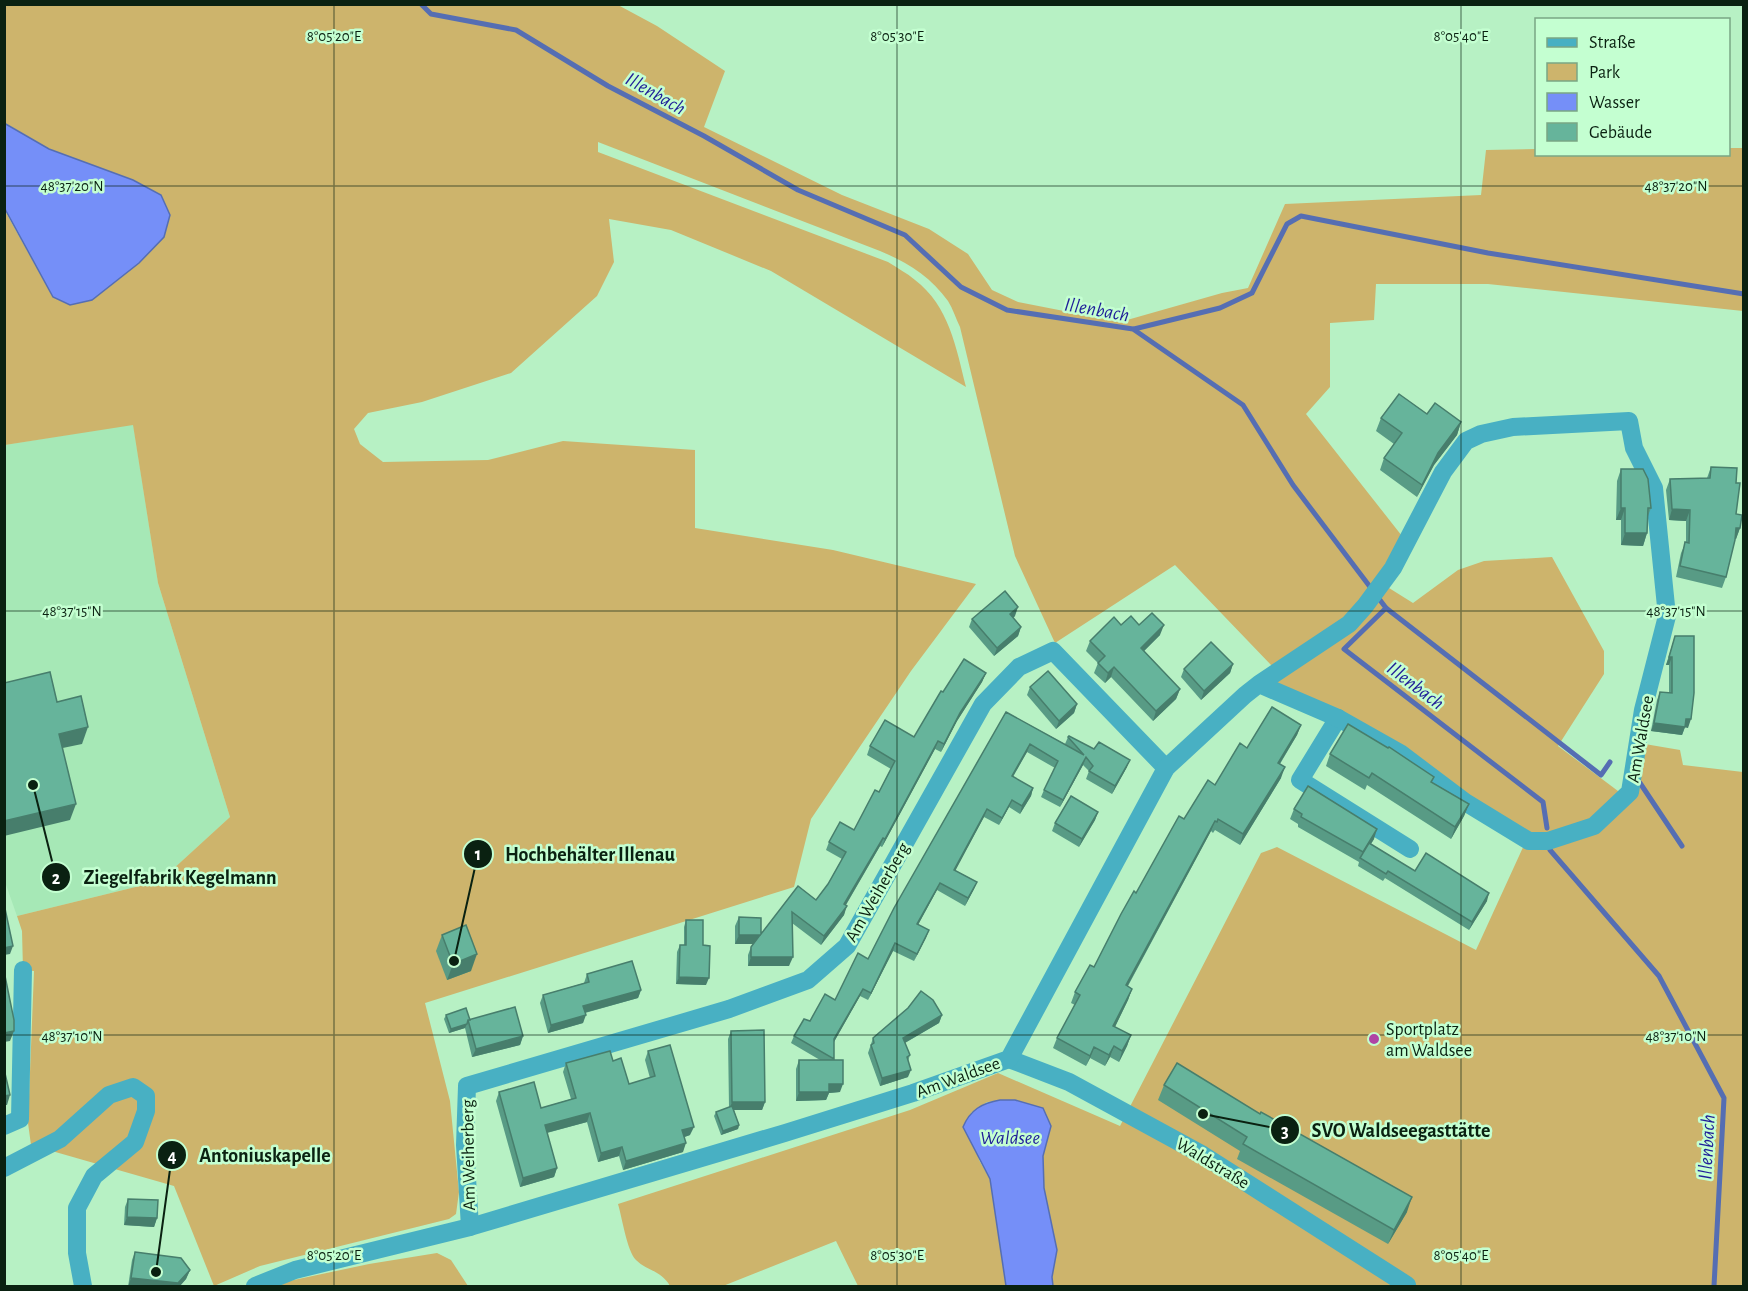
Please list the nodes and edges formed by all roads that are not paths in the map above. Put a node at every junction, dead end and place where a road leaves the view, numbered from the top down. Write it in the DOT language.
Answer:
graph roads {
  1 [pos="1259,684"];
  2 [pos="1338,718"];
  3 [pos="1166,768"];
  4 [pos="1410,849"];
  5 [pos="23,970"];
  6 [pos="1009,1059"];
  7 [pos="4,1126"];
  8 [pos="4,1168"];
  9 [pos="470,1227"];
  10 [pos="1407,1285"];
  11 [pos="83,1287"];
  12 [pos="255,1287"];
  1 -- 2 [label="street, Am Waldsee"];
  1 -- 2 [label="street, Am Waldsee"];
  1 -- 3 [label="street, Am Waldsee"];
  2 -- 4 [label="street"];
  3 -- 6 [label="street, Am Waldsee"];
  3 -- 9 [label="street, Am Weiherberg"];
  5 -- 7 [label="street"];
  6 -- 9 [label="street, Am Waldsee"];
  6 -- 10 [label="street, Waldstraße"];
  8 -- 11 [label="street"];
  9 -- 12 [label="street, Am Waldsee"];
}
